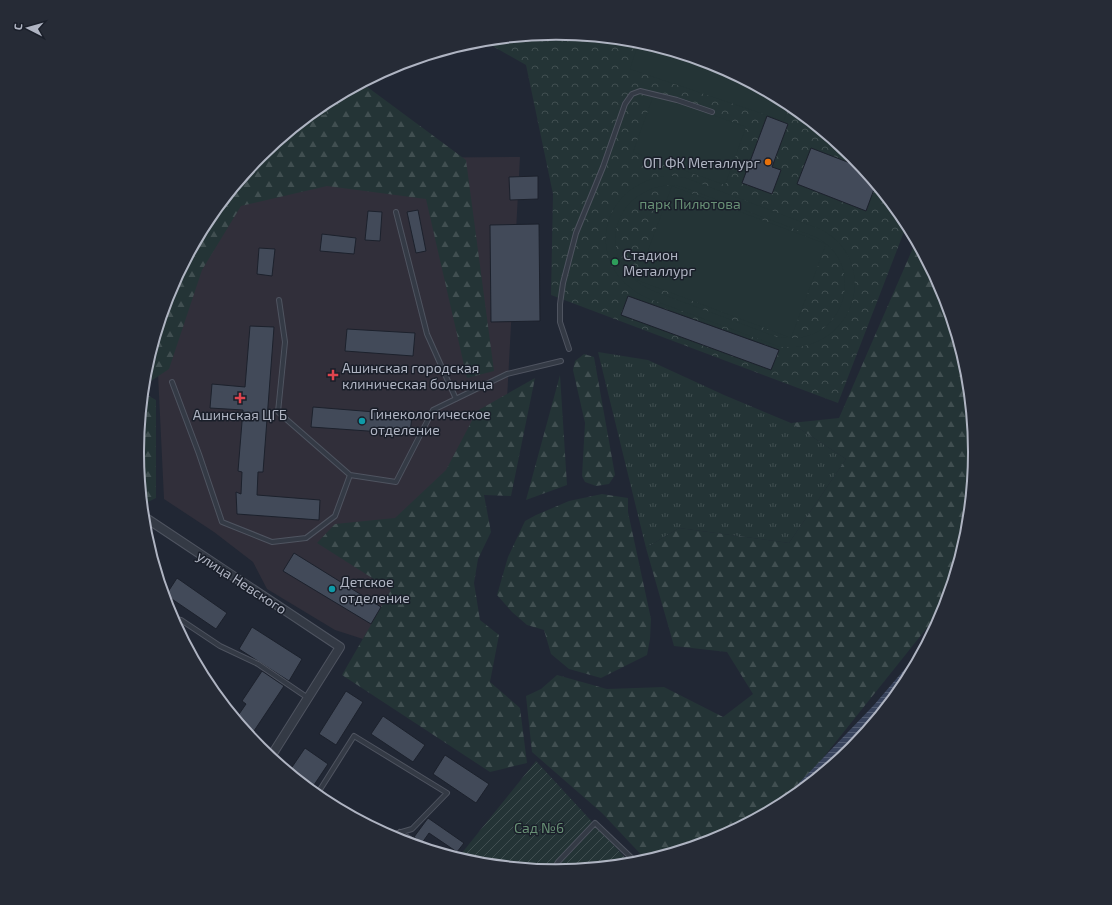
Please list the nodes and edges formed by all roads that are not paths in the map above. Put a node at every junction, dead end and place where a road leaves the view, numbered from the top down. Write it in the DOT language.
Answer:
graph roads {
  1 [pos="712,112"];
  2 [pos="396,212"];
  3 [pos="279,300"];
  4 [pos="569,349"];
  5 [pos="561,360"];
  6 [pos="172,382"];
  7 [pos="456,399"];
  8 [pos="350,475"];
  9 [pos="149,520"];
  10 [pos="179,620"];
  11 [pos="309,699"];
  12 [pos="273,753"];
  13 [pos="320,790"];
  14 [pos="400,832"];
  15 [pos="396,833"];
  16 [pos="408,838"];
  17 [pos="631,858"];
  18 [pos="556,865"];
  1 -- 4 [label="lane"];
  2 -- 7 [label="lane"];
  3 -- 8 [label="lane"];
  5 -- 7 [label="lane"];
  6 -- 8 [label="lane"];
  7 -- 8 [label="lane"];
  9 -- 11 [label="street, улица Невского"];
  10 -- 11 [label="lane"];
  11 -- 12 [label="street"];
  13 -- 14 [label="lane"];
  14 -- 15 [label="lane"];
  14 -- 16 [label="lane"];
  17 -- 18 [label="lane"];
}
